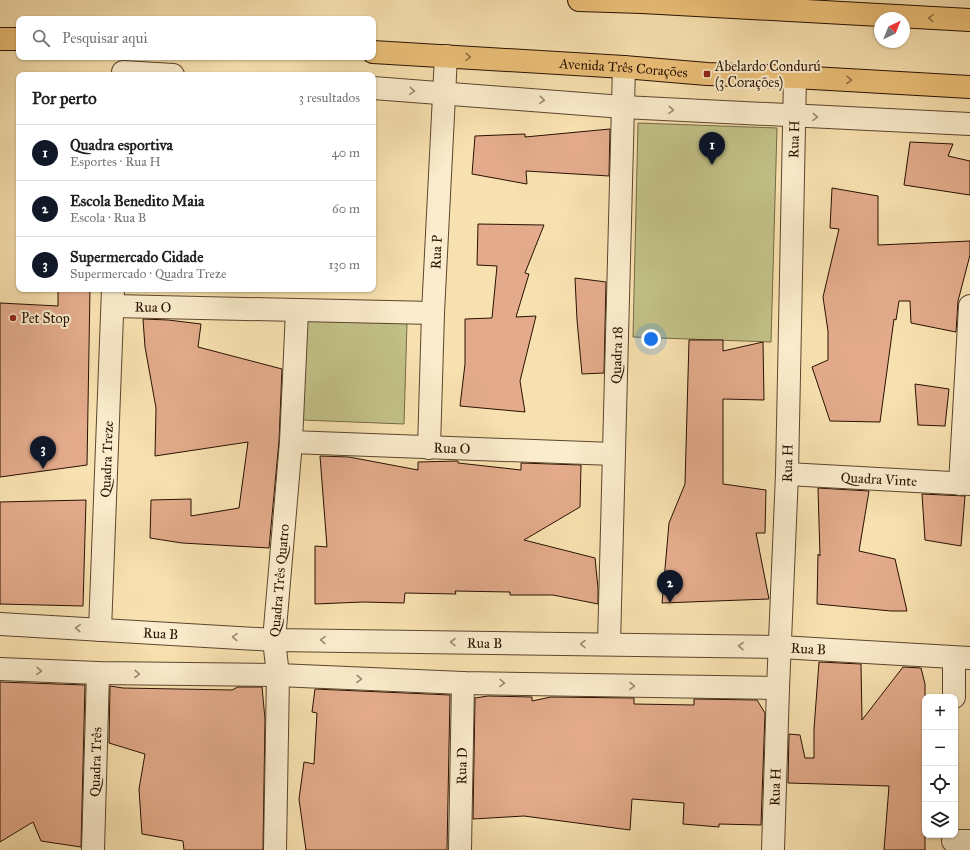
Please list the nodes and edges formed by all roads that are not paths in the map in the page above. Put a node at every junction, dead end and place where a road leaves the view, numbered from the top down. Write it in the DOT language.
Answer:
graph roads {
  1 [pos="579,0"];
  2 [pos="970,20"];
  3 [pos="0,39"];
  4 [pos="16,39"];
  5 [pos="376,52"];
  6 [pos="446,56"];
  7 [pos="624,67"];
  8 [pos="123,68"];
  9 [pos="152,72"];
  10 [pos="795,77"];
  11 [pos="970,87"];
  12 [pos="376,88"];
  13 [pos="443,93"];
  14 [pos="623,107"];
  15 [pos="794,116"];
  16 [pos="970,124"];
  17 [pos="113,298"];
  18 [pos="970,306"];
  19 [pos="297,311"];
  20 [pos="433,313"];
  21 [pos="969,334"];
  22 [pos="291,442"];
  23 [pos="429,448"];
  24 [pos="613,454"];
  25 [pos="787,474"];
  26 [pos="965,484"];
  27 [pos="0,624"];
  28 [pos="100,630"];
  29 [pos="274,640"];
  30 [pos="609,644"];
  31 [pos="780,647"];
  32 [pos="962,658"];
  33 [pos="0,669"];
  34 [pos="98,673"];
  35 [pos="278,675"];
  36 [pos="463,683"];
  37 [pos="778,688"];
  38 [pos="955,694"];
  39 [pos="93,850"];
  40 [pos="275,850"];
  41 [pos="460,850"];
  42 [pos="772,850"];
  2 -- 1 [label="main road, one-way"];
  3 -- 4 [label="main road"];
  5 -- 6 [label="main road, Avenida Três Corações"];
  6 -- 7 [label="main road, Avenida Três Corações, one-way"];
  6 -- 13 [label="street, Rua P"];
  7 -- 10 [label="main road, Avenida Três Corações"];
  7 -- 14 [label="street, Quadra 18"];
  8 -- 9 [label="street"];
  10 -- 11 [label="main road, Avenida Três Corações, one-way"];
  10 -- 15 [label="street, Rua H"];
  12 -- 13 [label="street, one-way"];
  13 -- 14 [label="street, one-way"];
  13 -- 20 [label="street, Rua P"];
  14 -- 15 [label="street, one-way"];
  14 -- 24 [label="street, Quadra 18"];
  15 -- 16 [label="street, one-way"];
  15 -- 25 [label="street, Rua H"];
  17 -- 19 [label="street, Rua O"];
  17 -- 28 [label="street, Quadra Treze"];
  18 -- 21 [label="street"];
  19 -- 20 [label="street, Rua O"];
  19 -- 22 [label="street, Quadra Três Quatro"];
  20 -- 23 [label="street, Rua P"];
  21 -- 26 [label="street"];
  22 -- 23 [label="street, Rua O"];
  22 -- 29 [label="street, Quadra Três Quatro"];
  23 -- 24 [label="street, Rua O"];
  24 -- 30 [label="street, Quadra 18"];
  25 -- 26 [label="street, Quadra Vinte"];
  25 -- 31 [label="street, Rua H"];
  28 -- 27 [label="street, Rua B, one-way"];
  29 -- 28 [label="street, Rua B, one-way"];
  30 -- 29 [label="street, Rua B, one-way"];
  29 -- 35 [label="street, Quadra Três Quatro"];
  31 -- 30 [label="street, Rua B, one-way"];
  31 -- 32 [label="street, Rua B"];
  31 -- 37 [label="street, Rua H"];
  32 -- 38 [label="street"];
  33 -- 34 [label="street, one-way"];
  34 -- 35 [label="street, one-way"];
  34 -- 39 [label="street, Quadra Três"];
  35 -- 36 [label="street, one-way"];
  35 -- 40 [label="street, Quadra Três Quatro"];
  36 -- 37 [label="street, one-way"];
  36 -- 41 [label="street, Rua D"];
  37 -- 42 [label="street, Rua H"];
}
